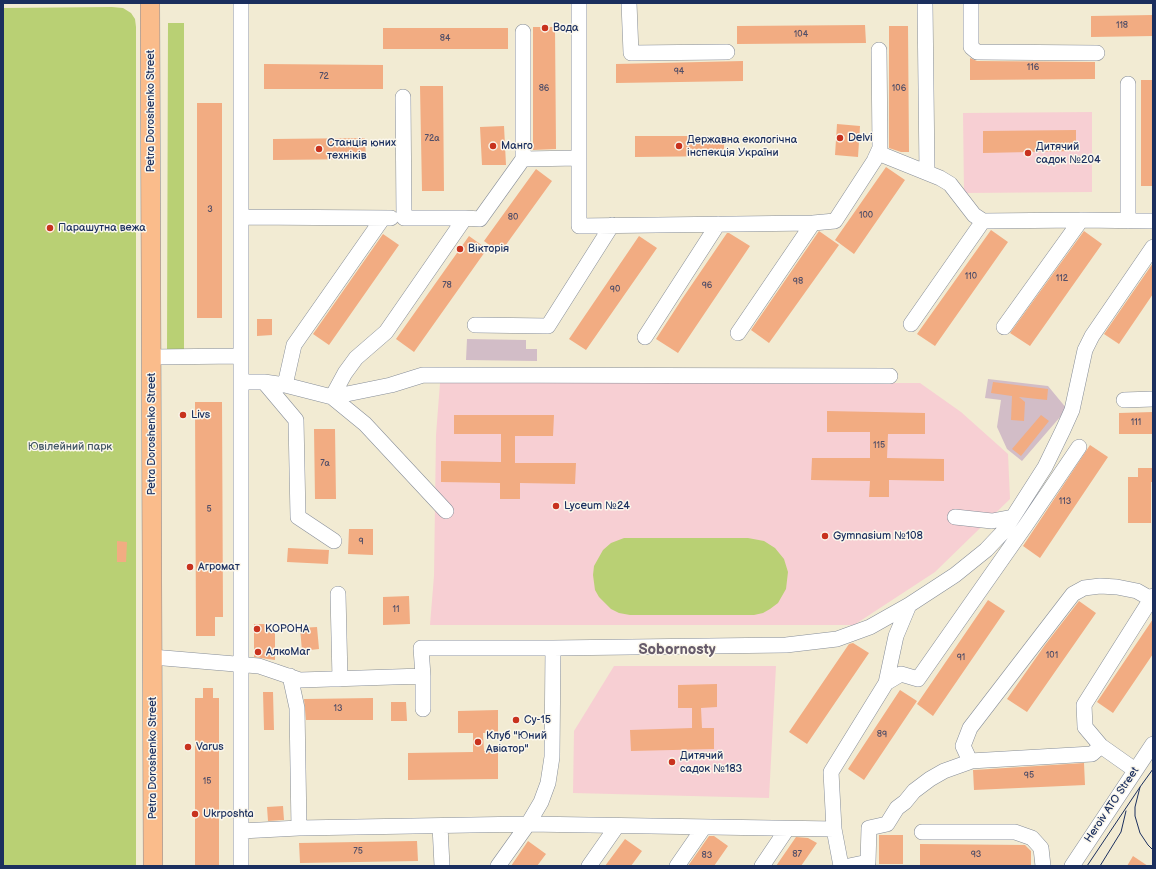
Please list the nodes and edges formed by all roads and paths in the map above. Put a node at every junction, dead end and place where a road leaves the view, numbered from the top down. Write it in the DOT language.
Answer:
graph roads {
  1 [pos="150,3"];
  2 [pos="241,3"];
  3 [pos="579,3"];
  4 [pos="629,3"];
  5 [pos="925,3"];
  6 [pos="971,3"];
  7 [pos="523,32"];
  8 [pos="879,50"];
  9 [pos="727,52"];
  10 [pos="1097,52"];
  11 [pos="1128,84"];
  12 [pos="403,97"];
  13 [pos="878,153"];
  14 [pos="579,158"];
  15 [pos="523,159"];
  16 [pos="927,172"];
  17 [pos="241,217"];
  18 [pos="383,218"];
  19 [pos="404,218"];
  20 [pos="465,218"];
  21 [pos="1080,220"];
  22 [pos="983,221"];
  23 [pos="1128,221"];
  24 [pos="1153,222"];
  25 [pos="813,223"];
  26 [pos="718,224"];
  27 [pos="612,225"];
  28 [pos="1153,247"];
  29 [pos="911,324"];
  30 [pos="475,325"];
  31 [pos="1004,327"];
  32 [pos="738,333"];
  33 [pos="645,337"];
  34 [pos="241,356"];
  35 [pos="152,357"];
  36 [pos="890,376"];
  37 [pos="241,382"];
  38 [pos="264,382"];
  39 [pos="285,385"];
  40 [pos="332,397"];
  41 [pos="1124,400"];
  42 [pos="1153,400"];
  43 [pos="1079,447"];
  44 [pos="446,511"];
  45 [pos="955,517"];
  46 [pos="1013,517"];
  47 [pos="334,541"];
  48 [pos="338,594"];
  49 [pos="1152,598"];
  50 [pos="909,605"];
  51 [pos="553,648"];
  52 [pos="152,657"];
  53 [pos="241,664"];
  54 [pos="290,676"];
  55 [pos="423,676"];
  56 [pos="340,679"];
  57 [pos="886,683"];
  58 [pos="422,709"];
  59 [pos="1153,744"];
  60 [pos="1101,746"];
  61 [pos="972,761"];
  62 [pos="1136,770"];
  63 [pos="528,824"];
  64 [pos="440,826"];
  65 [pos="617,826"];
  66 [pos="704,827"];
  67 [pos="300,828"];
  68 [pos="787,829"];
  69 [pos="834,829"];
  70 [pos="241,832"];
  71 [pos="922,832"];
  72 [pos="153,866"];
  73 [pos="241,866"];
  74 [pos="442,866"];
  75 [pos="498,866"];
  76 [pos="589,866"];
  77 [pos="678,866"];
  78 [pos="762,866"];
  79 [pos="841,866"];
  80 [pos="849,866"];
  81 [pos="1043,866"];
  82 [pos="1072,866"];
  1 -- 35 [label="main road, Petra Doroshenko Street"];
  2 -- 17 [label="street"];
  3 -- 14 [label="street"];
  4 -- 9 [label="street"];
  5 -- 16 [label="street"];
  6 -- 10 [label="street"];
  7 -- 15 [label="street"];
  8 -- 13 [label="street"];
  11 -- 23 [label="street"];
  12 -- 19 [label="street"];
  13 -- 16 [label="street"];
  13 -- 25 [label="street"];
  14 -- 15 [label="street"];
  14 -- 27 [label="street"];
  15 -- 20 [label="street"];
  16 -- 22 [label="street"];
  17 -- 18 [label="street"];
  17 -- 34 [label="street"];
  18 -- 19 [label="street"];
  18 -- 39 [label="street"];
  19 -- 20 [label="street"];
  20 -- 40 [label="street"];
  21 -- 22 [label="street"];
  21 -- 23 [label="street"];
  21 -- 31 [label="street"];
  22 -- 29 [label="street"];
  23 -- 24 [label="street"];
  25 -- 26 [label="street"];
  25 -- 32 [label="street"];
  26 -- 27 [label="street"];
  26 -- 33 [label="street"];
  27 -- 30 [label="street"];
  28 -- 46 [label="street"];
  34 -- 35 [label="street"];
  34 -- 37 [label="street"];
  35 -- 52 [label="main road, Petra Doroshenko Street"];
  36 -- 40 [label="street"];
  37 -- 38 [label="street"];
  37 -- 53 [label="street"];
  38 -- 39 [label="street"];
  38 -- 47 [label="street"];
  39 -- 40 [label="street"];
  40 -- 44 [label="street"];
  41 -- 42 [label="street"];
  43 -- 57 [label="street"];
  45 -- 46 [label="street"];
  46 -- 50 [label="street"];
  48 -- 56 [label="street"];
  49 -- 60 [label="street"];
  49 -- 61 [label="street"];
  50 -- 51 [label="street"];
  50 -- 57 [label="street"];
  51 -- 55 [label="street"];
  51 -- 63 [label="street"];
  52 -- 53 [label="street"];
  52 -- 72 [label="main road, Petra Doroshenko Street"];
  53 -- 54 [label="street"];
  53 -- 70 [label="street"];
  54 -- 56 [label="street"];
  54 -- 67 [label="street"];
  55 -- 56 [label="street"];
  55 -- 58 [label="street"];
  57 -- 69 [label="street"];
  59 -- 62 [label="street, Heroiv ATO Street"];
  60 -- 61 [label="street"];
  60 -- 62 [label="street"];
  61 -- 80 [label="street"];
  62 -- 82 [label="street, Heroiv ATO Street"];
  63 -- 64 [label="street"];
  63 -- 65 [label="street"];
  63 -- 75 [label="street"];
  64 -- 67 [label="street"];
  64 -- 74 [label="street"];
  65 -- 66 [label="street"];
  65 -- 76 [label="street"];
  66 -- 68 [label="street"];
  66 -- 77 [label="street"];
  67 -- 70 [label="street"];
  68 -- 69 [label="street"];
  68 -- 78 [label="street"];
  69 -- 79 [label="street"];
  70 -- 73 [label="street"];
  71 -- 81 [label="street"];
}
